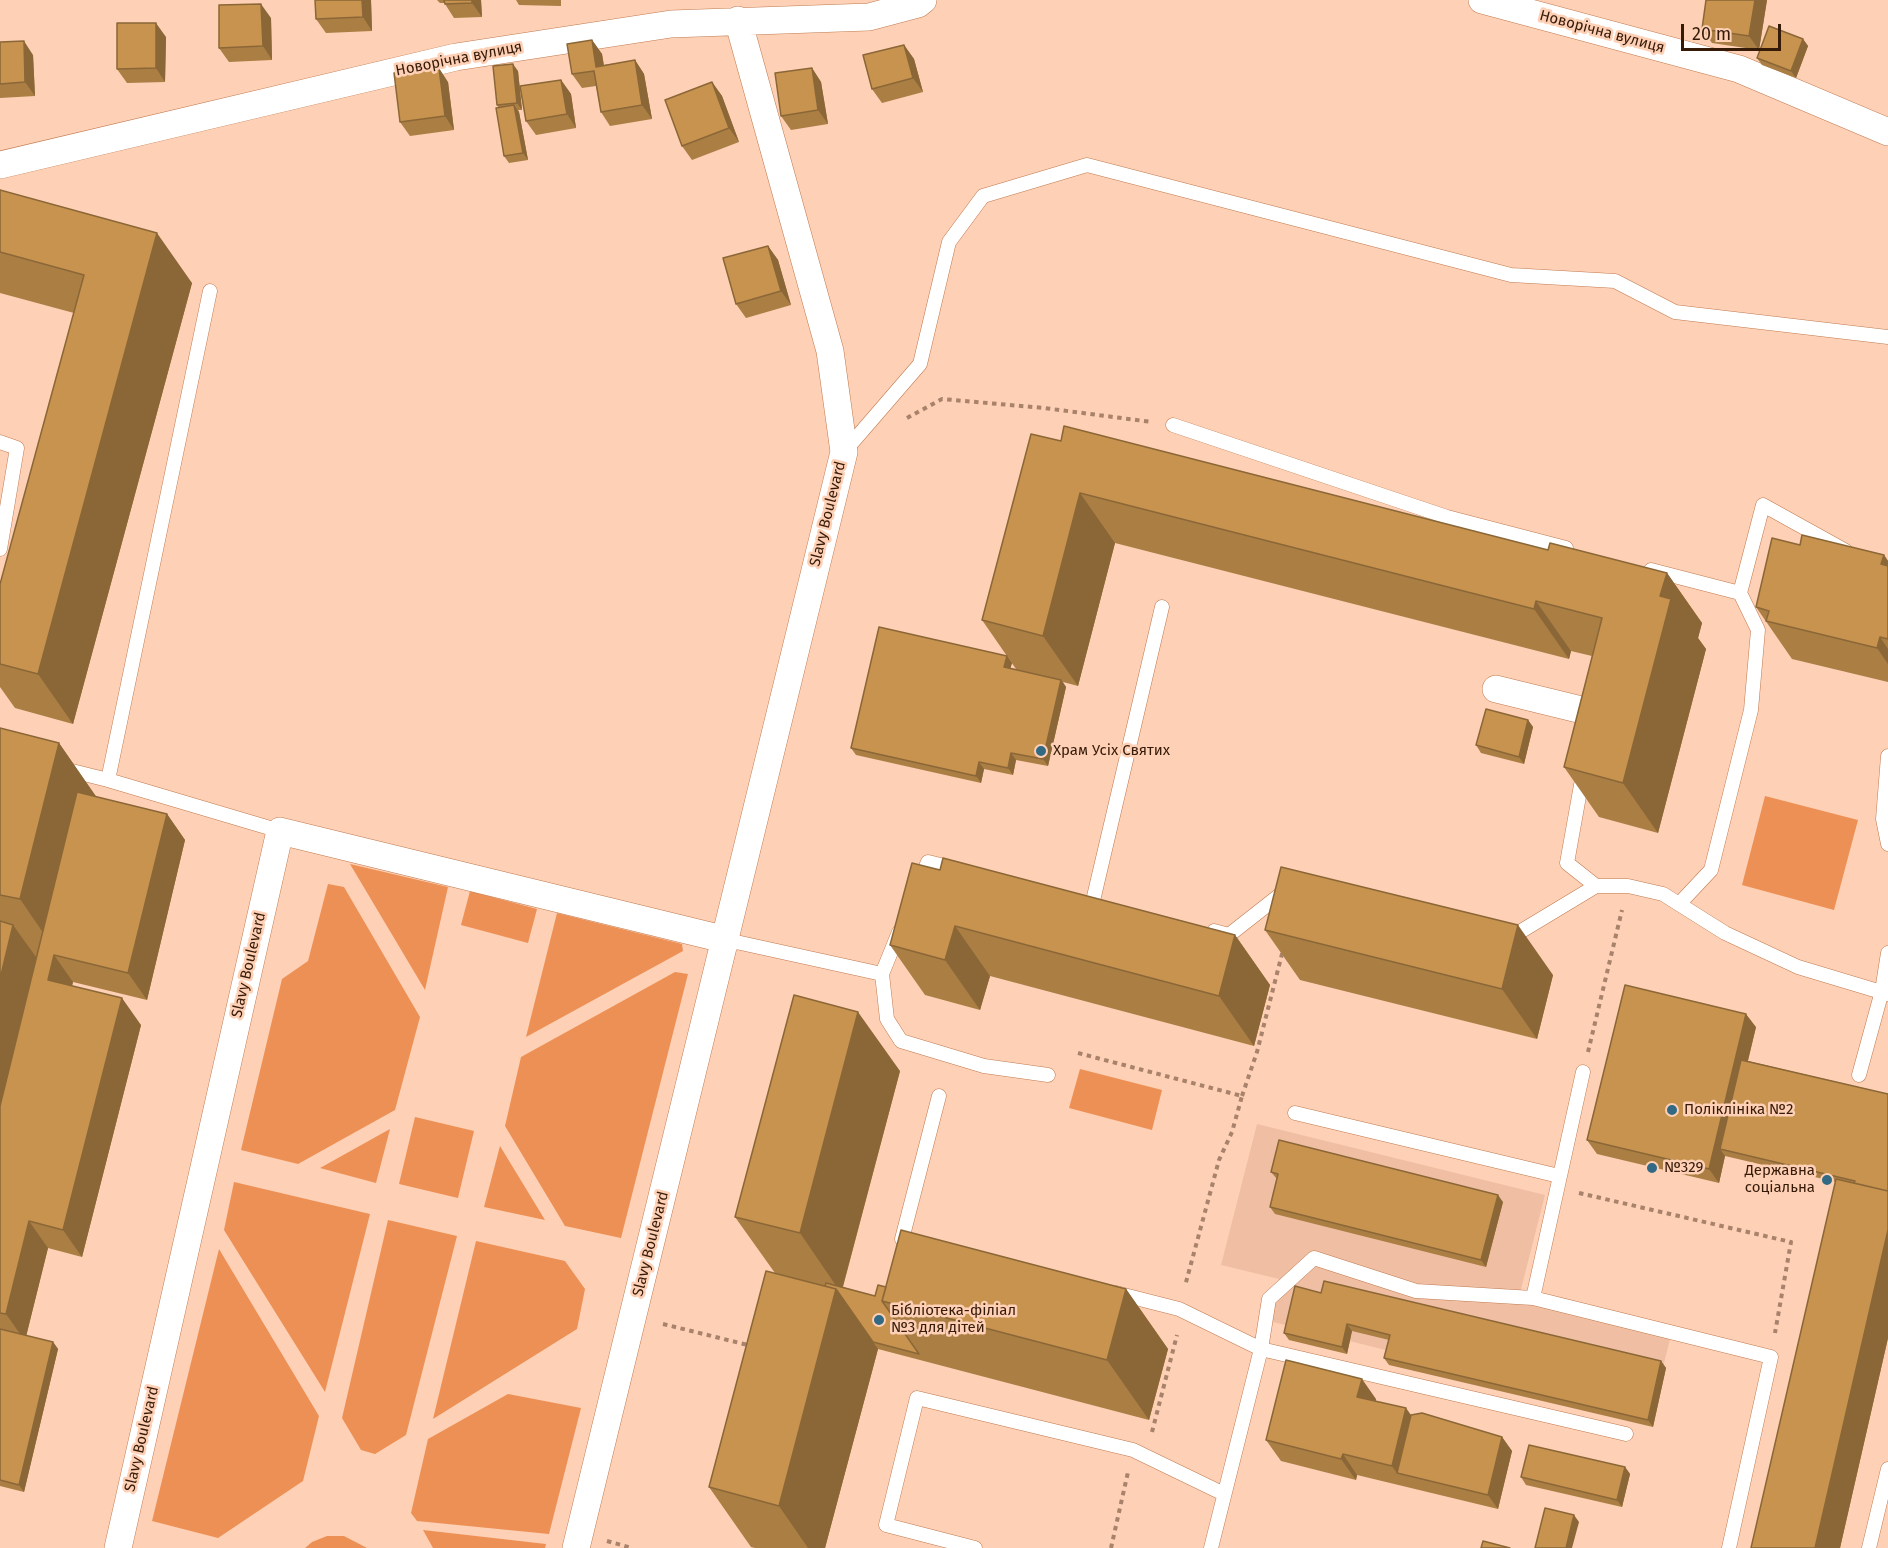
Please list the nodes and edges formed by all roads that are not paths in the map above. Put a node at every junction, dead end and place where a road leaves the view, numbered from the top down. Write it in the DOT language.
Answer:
graph roads {
  1 [pos="923,0"];
  2 [pos="1482,0"];
  3 [pos="738,20"];
  4 [pos="1888,132"];
  5 [pos="0,165"];
  6 [pos="210,291"];
  7 [pos="1888,337"];
  8 [pos="1173,425"];
  9 [pos="0,442"];
  10 [pos="844,452"];
  11 [pos="0,549"];
  12 [pos="1582,552"];
  13 [pos="1861,557"];
  14 [pos="1638,567"];
  15 [pos="1740,593"];
  16 [pos="1162,607"];
  17 [pos="1497,689"];
  18 [pos="1593,719"];
  19 [pos="1888,756"];
  20 [pos="1586,759"];
  21 [pos="54,767"];
  22 [pos="108,780"];
  23 [pos="280,831"];
  24 [pos="1888,844"];
  25 [pos="972,873"];
  26 [pos="1301,879"];
  27 [pos="1596,886"];
  28 [pos="915,892"];
  29 [pos="1680,903"];
  30 [pos="1093,905"];
  31 [pos="903,923"];
  32 [pos="1195,927"];
  33 [pos="1495,927"];
  34 [pos="727,940"];
  35 [pos="1888,953"];
  36 [pos="882,974"];
  37 [pos="1885,993"];
  38 [pos="1583,1072"];
  39 [pos="1048,1075"];
  40 [pos="1858,1075"];
  41 [pos="939,1096"];
  42 [pos="1295,1113"];
  43 [pos="1557,1182"];
  44 [pos="925,1245"];
  45 [pos="1098,1288"];
  46 [pos="1533,1298"];
  47 [pos="1261,1349"];
  48 [pos="1626,1434"];
  49 [pos="1888,1469"];
  50 [pos="1224,1494"];
  51 [pos="118,1548"];
  52 [pos="576,1548"];
  53 [pos="975,1548"];
  54 [pos="1211,1548"];
  55 [pos="1729,1548"];
  56 [pos="1869,1548"];
  1 -- 3 [label="street, Новорічна вулиця"];
  2 -- 4 [label="street, Новорічна вулиця"];
  3 -- 5 [label="street, Новорічна вулиця"];
  3 -- 10 [label="street, Slavy Boulevard"];
  6 -- 22 [label="lane"];
  7 -- 10 [label="lane"];
  8 -- 12 [label="lane"];
  9 -- 11 [label="lane"];
  10 -- 34 [label="street, Slavy Boulevard"];
  13 -- 15 [label="lane"];
  14 -- 15 [label="lane"];
  15 -- 29 [label="lane"];
  16 -- 30 [label="lane"];
  17 -- 18 [label="street"];
  19 -- 24 [label="lane"];
  20 -- 27 [label="lane"];
  21 -- 22 [label="lane"];
  22 -- 23 [label="lane"];
  23 -- 34 [label="street"];
  23 -- 51 [label="street, Slavy Boulevard"];
  25 -- 28 [label="lane"];
  26 -- 32 [label="lane"];
  27 -- 29 [label="lane"];
  27 -- 33 [label="lane"];
  29 -- 37 [label="lane"];
  31 -- 36 [label="lane"];
  34 -- 36 [label="lane"];
  34 -- 52 [label="street, Slavy Boulevard"];
  35 -- 37 [label="lane"];
  36 -- 39 [label="lane"];
  37 -- 40 [label="lane"];
  38 -- 43 [label="lane"];
  41 -- 44 [label="lane"];
  42 -- 43 [label="lane"];
  43 -- 46 [label="lane"];
  45 -- 47 [label="lane"];
  46 -- 47 [label="lane"];
  46 -- 55 [label="lane"];
  47 -- 48 [label="lane"];
  47 -- 50 [label="lane"];
  49 -- 56 [label="lane"];
  50 -- 53 [label="lane"];
  50 -- 54 [label="lane"];
}
